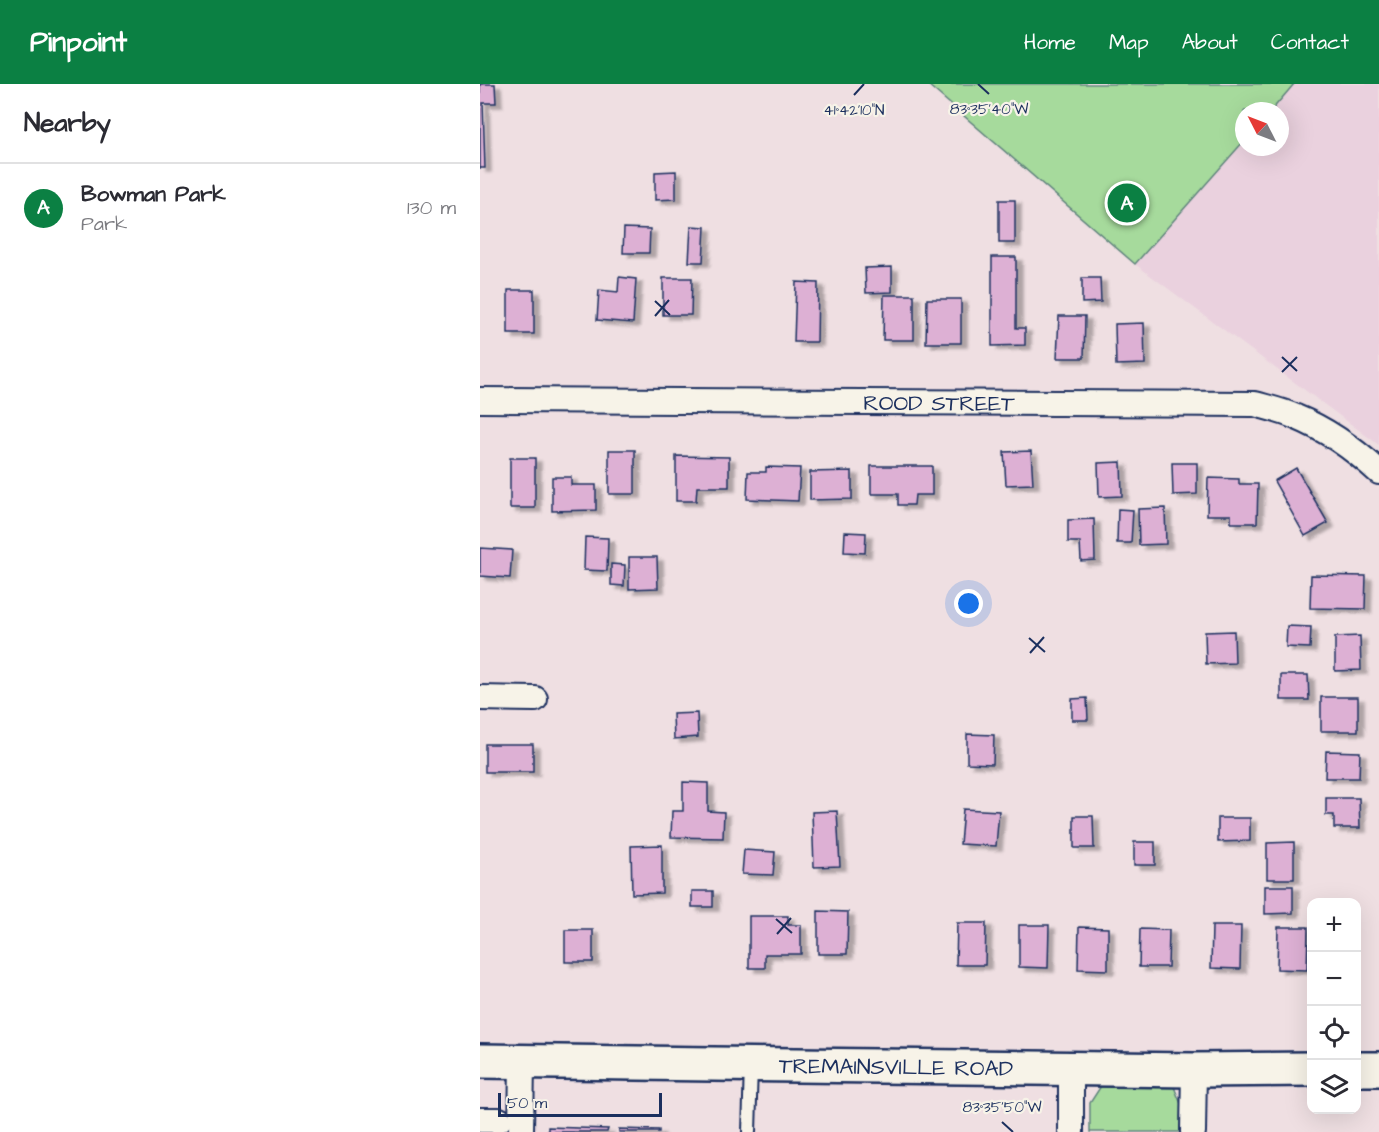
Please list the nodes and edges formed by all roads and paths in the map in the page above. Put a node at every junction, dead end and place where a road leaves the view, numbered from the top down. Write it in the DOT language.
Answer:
graph roads {
  1 [pos="480,400"];
  2 [pos="1379,472"];
  3 [pos="480,699"];
  4 [pos="535,699"];
  5 [pos="480,1061"];
  6 [pos="522,1061"];
  7 [pos="751,1064"];
  8 [pos="1071,1068"];
  9 [pos="1361,1069"];
  10 [pos="1379,1069"];
  11 [pos="1194,1070"];
  12 [pos="1307,1070"];
  13 [pos="521,1132"];
  14 [pos="749,1132"];
  15 [pos="1071,1132"];
  16 [pos="1193,1132"];
  1 -- 2 [label="street, ROOD STREET"];
  3 -- 4 [label="street"];
  5 -- 6 [label="street, TREMAINSVILLE ROAD"];
  6 -- 7 [label="street, TREMAINSVILLE ROAD"];
  6 -- 13 [label="street"];
  7 -- 8 [label="street, TREMAINSVILLE ROAD"];
  7 -- 14 [label="lane"];
  8 -- 11 [label="street, TREMAINSVILLE ROAD"];
  8 -- 15 [label="street"];
  9 -- 10 [label="street"];
  11 -- 12 [label="street, TREMAINSVILLE ROAD"];
  11 -- 16 [label="street"];
}
